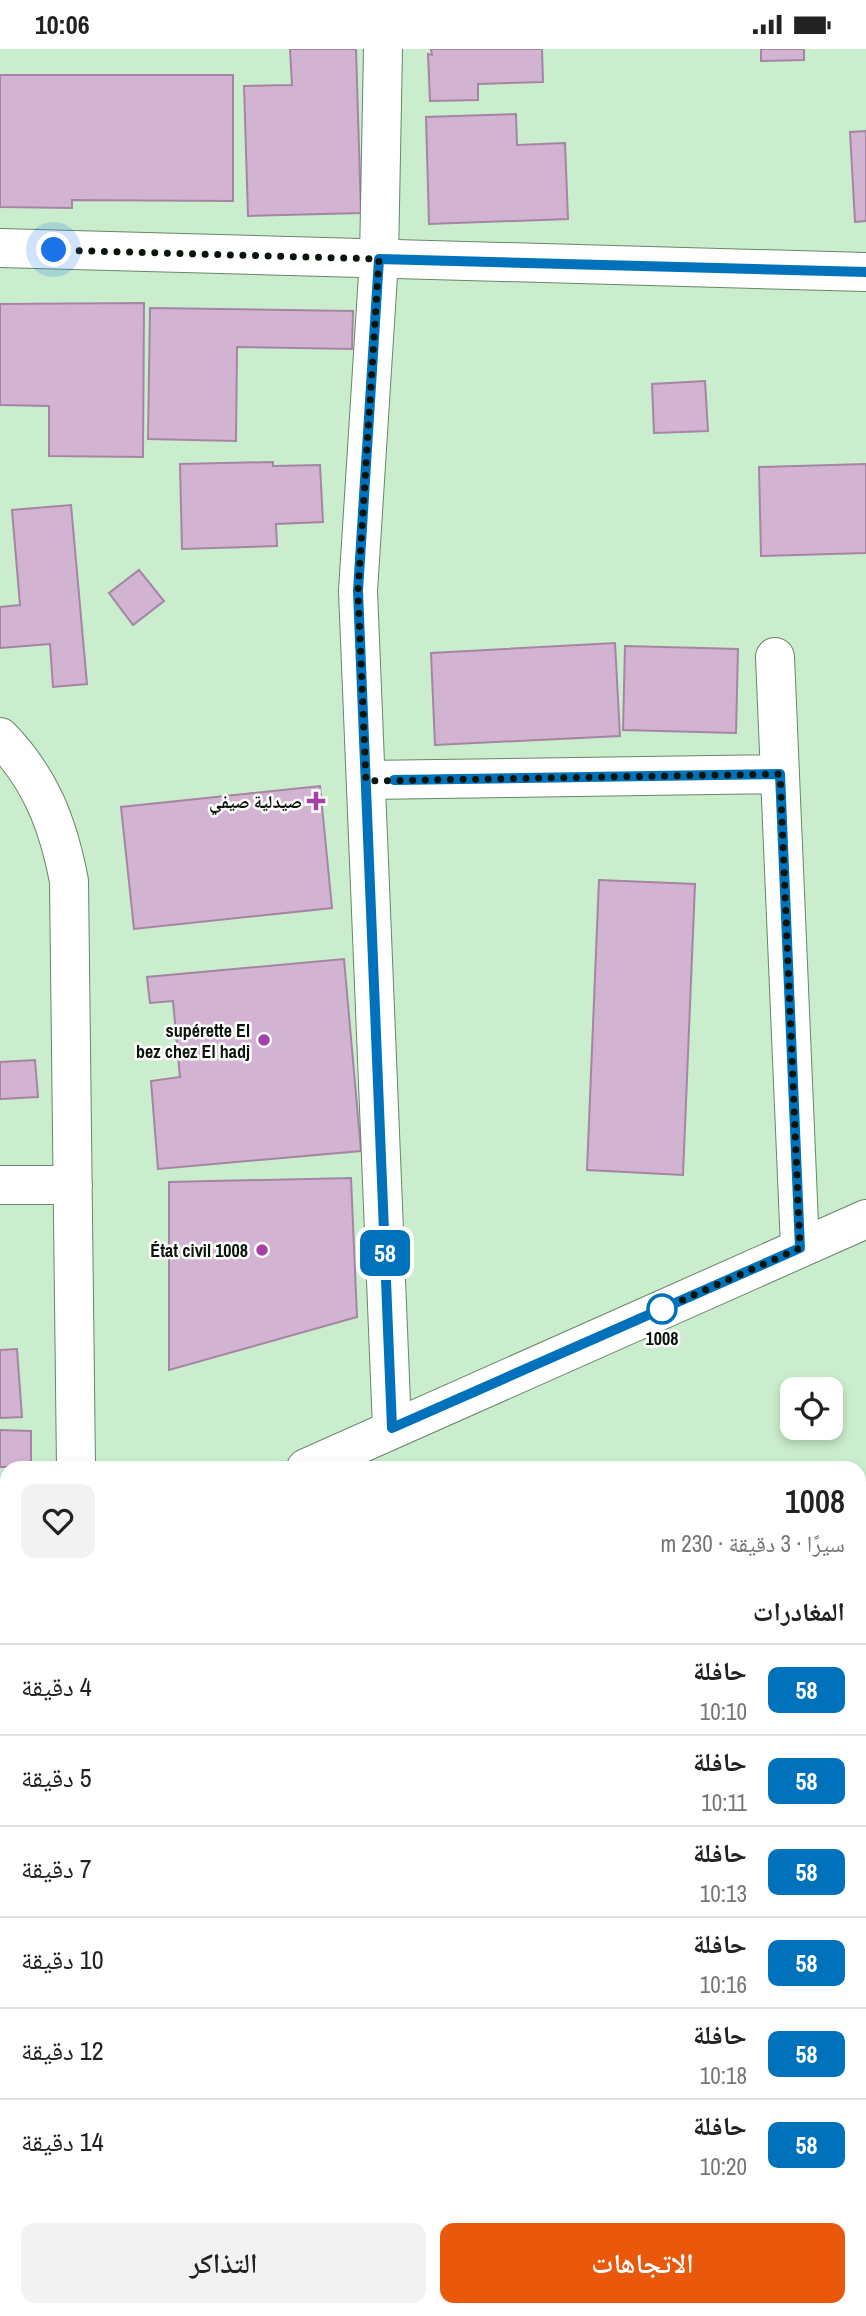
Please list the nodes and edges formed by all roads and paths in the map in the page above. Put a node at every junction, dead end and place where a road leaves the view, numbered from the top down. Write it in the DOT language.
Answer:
graph roads {
  1 [pos="383,49"];
  2 [pos="0,248"];
  3 [pos="379,259"];
  4 [pos="866,272"];
  5 [pos="775,657"];
  6 [pos="0,737"];
  7 [pos="780,774"];
  8 [pos="366,781"];
  9 [pos="0,1185"];
  10 [pos="73,1185"];
  11 [pos="866,1219"];
  12 [pos="800,1248"];
  13 [pos="392,1428"];
  14 [pos="76,1461"];
  15 [pos="321,1461"];
  1 -- 3 [label="street"];
  2 -- 3 [label="street"];
  3 -- 4 [label="street"];
  3 -- 8 [label="street"];
  5 -- 7 [label="street"];
  6 -- 10 [label="street"];
  7 -- 8 [label="street"];
  7 -- 12 [label="street"];
  8 -- 13 [label="street"];
  9 -- 10 [label="street"];
  10 -- 14 [label="street"];
  11 -- 12 [label="street"];
  12 -- 13 [label="street"];
  13 -- 15 [label="street"];
}
